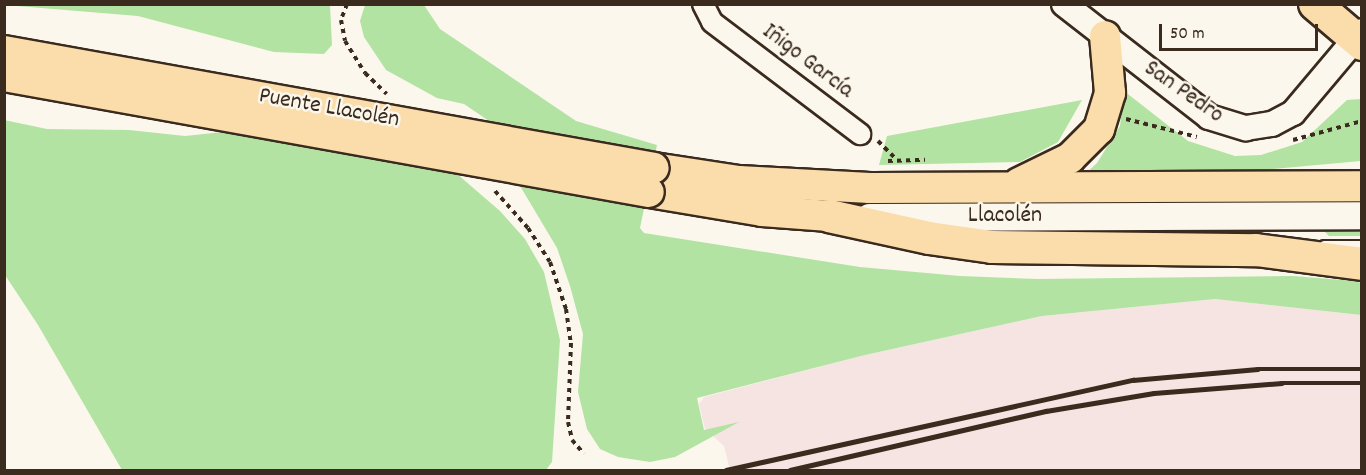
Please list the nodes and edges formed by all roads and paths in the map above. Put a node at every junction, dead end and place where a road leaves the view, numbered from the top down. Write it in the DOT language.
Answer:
graph roads {
  1 [pos="347,4"];
  2 [pos="704,4"];
  3 [pos="1064,4"];
  4 [pos="1323,7"];
  5 [pos="1105,36"];
  6 [pos="1360,38"];
  7 [pos="4,51"];
  8 [pos="4,76"];
  9 [pos="389,96"];
  10 [pos="860,134"];
  11 [pos="651,180"];
  12 [pos="489,184"];
  13 [pos="1362,186"];
  14 [pos="1008,188"];
  15 [pos="1362,215"];
  16 [pos="829,216"];
  17 [pos="1362,245"];
  18 [pos="1256,250"];
  19 [pos="1362,264"];
  20 [pos="584,454"];
  1 -- 9 [label="path"];
  2 -- 10 [label="street, Iñigo García"];
  3 -- 5 [label="street, San Pedro"];
  4 -- 6 [label="highway"];
  5 -- 6 [label="street, San Pedro"];
  5 -- 14 [label="main road"];
  7 -- 11 [label="main road, Puente Llacolén, bridge"];
  8 -- 11 [label="main road, Puente Llacolén, bridge"];
  11 -- 14 [label="main road, Llacolén"];
  11 -- 16 [label="main road, Llacolén"];
  12 -- 20 [label="path"];
  13 -- 14 [label="main road, Llacolén"];
  15 -- 16 [label="main road, Llacolén"];
  16 -- 18 [label="highway"];
  17 -- 18 [label="lane"];
  18 -- 19 [label="highway"];
}
